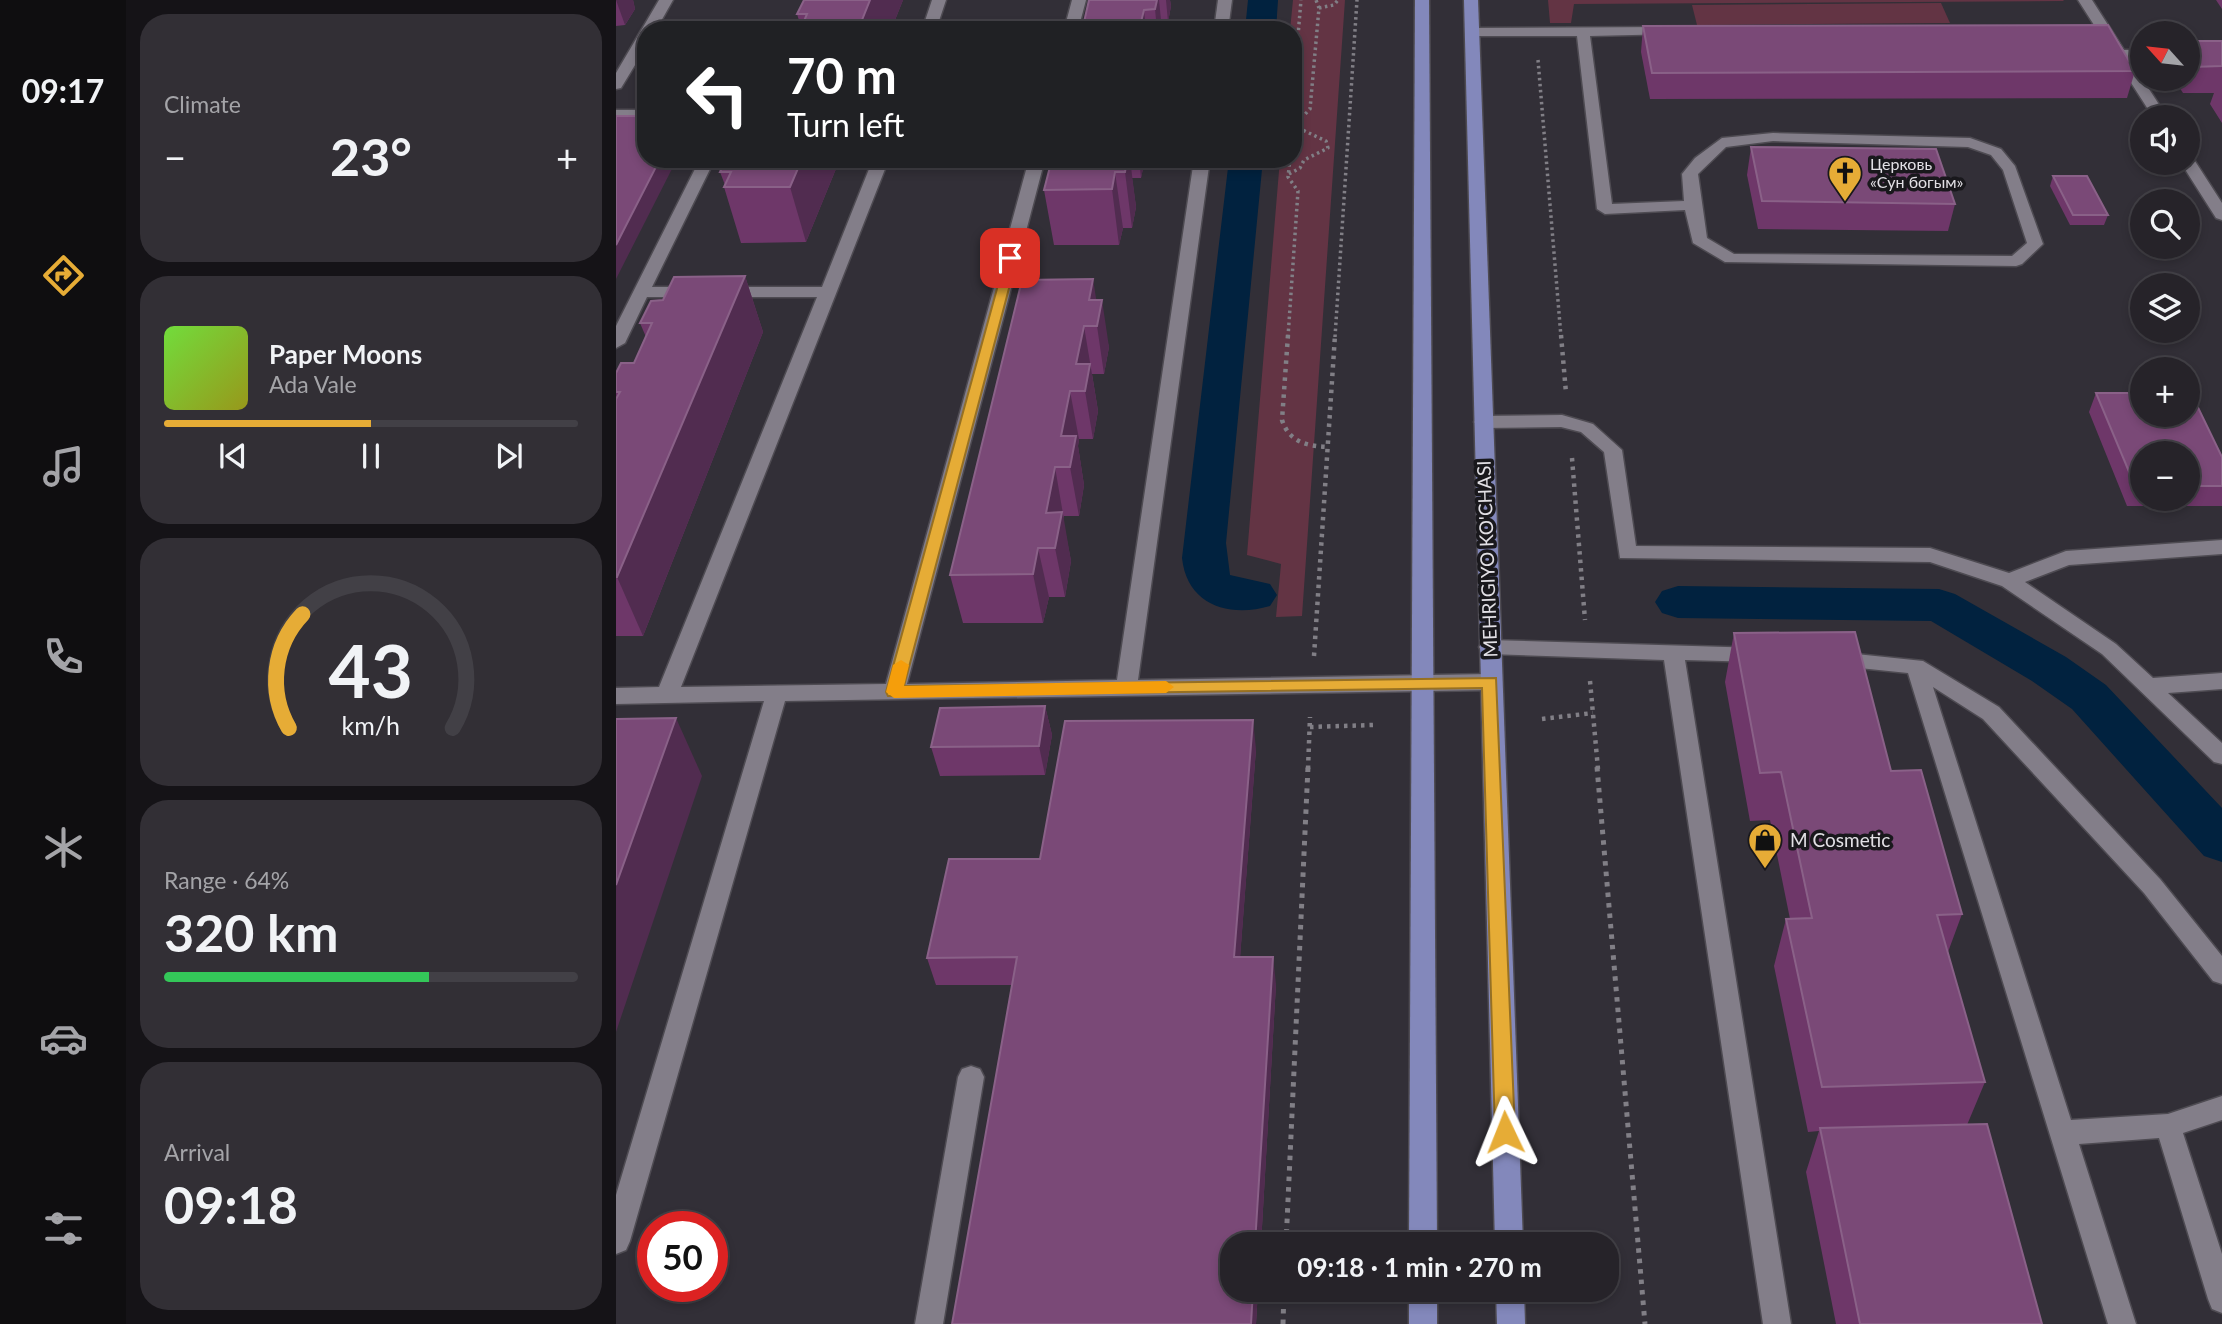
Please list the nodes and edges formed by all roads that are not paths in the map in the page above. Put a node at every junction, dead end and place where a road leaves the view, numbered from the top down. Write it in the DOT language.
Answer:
graph roads {
  1 [pos="666,0"];
  2 [pos="939,0"];
  3 [pos="1079,0"];
  4 [pos="1225,0"];
  5 [pos="1422,0"];
  6 [pos="1471,0"];
  7 [pos="2085,0"];
  8 [pos="654,21"];
  9 [pos="932,21"];
  10 [pos="1073,21"];
  11 [pos="1222,21"];
  12 [pos="1681,31"];
  13 [pos="1473,32"];
  14 [pos="1583,32"];
  15 [pos="637,50"];
  16 [pos="2119,54"];
  17 [pos="2130,54"];
  18 [pos="616,85"];
  19 [pos="2152,105"];
  20 [pos="616,114"];
  21 [pos="637,114"];
  22 [pos="704,168"];
  23 [pos="877,168"];
  24 [pos="1035,168"];
  25 [pos="1201,168"];
  26 [pos="2197,175"];
  27 [pos="1692,205"];
  28 [pos="2221,212"];
  29 [pos="642,292"];
  30 [pos="829,292"];
  31 [pos="616,343"];
  32 [pos="1483,422"];
  33 [pos="2222,547"];
  34 [pos="2009,581"];
  35 [pos="1489,647"];
  36 [pos="1673,652"];
  37 [pos="1776,656"];
  38 [pos="1814,658"];
  39 [pos="1916,666"];
  40 [pos="2222,681"];
  41 [pos="1420,682"];
  42 [pos="1490,682"];
  43 [pos="2151,686"];
  44 [pos="1126,688"];
  45 [pos="894,692"];
  46 [pos="777,693"];
  47 [pos="667,695"];
  48 [pos="616,696"];
  49 [pos="2222,756"];
  50 [pos="2222,974"];
  51 [pos="971,1077"];
  52 [pos="2222,1108"];
  53 [pos="2168,1126"];
  54 [pos="2061,1133"];
  55 [pos="1423,1232"];
  56 [pos="1509,1232"];
  57 [pos="616,1241"];
  58 [pos="2222,1299"];
  59 [pos="1423,1302"];
  60 [pos="1510,1302"];
  61 [pos="929,1324"];
  62 [pos="1423,1324"];
  63 [pos="1511,1324"];
  64 [pos="1777,1324"];
  65 [pos="2122,1324"];
  1 -- 8 [label="street"];
  2 -- 9 [label="street"];
  3 -- 10 [label="street"];
  4 -- 11 [label="street"];
  5 -- 41 [label="main road"];
  6 -- 13 [label="main road, MEHRIGIYO KO'CHASI"];
  7 -- 16 [label="street"];
  12 -- 14 [label="street"];
  13 -- 14 [label="street"];
  13 -- 32 [label="main road, MEHRIGIYO KO'CHASI"];
  14 -- 27 [label="street"];
  15 -- 18 [label="street"];
  16 -- 17 [label="street"];
  16 -- 19 [label="street"];
  20 -- 21 [label="street"];
  22 -- 29 [label="street"];
  23 -- 30 [label="street"];
  24 -- 45 [label="street"];
  25 -- 44 [label="street"];
  26 -- 28 [label="street"];
  27 -- 27 [label="street"];
  29 -- 30 [label="street"];
  29 -- 31 [label="street"];
  30 -- 47 [label="street"];
  32 -- 34 [label="street"];
  32 -- 35 [label="main road, MEHRIGIYO KO'CHASI"];
  33 -- 34 [label="street"];
  34 -- 43 [label="street"];
  35 -- 36 [label="street"];
  35 -- 42 [label="main road, MEHRIGIYO KO'CHASI"];
  36 -- 37 [label="street"];
  36 -- 64 [label="street"];
  38 -- 39 [label="street"];
  39 -- 50 [label="street"];
  39 -- 54 [label="street"];
  40 -- 43 [label="street"];
  41 -- 42 [label="street"];
  41 -- 44 [label="street"];
  41 -- 55 [label="main road"];
  42 -- 56 [label="main road, MEHRIGIYO KO'CHASI"];
  43 -- 49 [label="street"];
  44 -- 45 [label="street"];
  45 -- 46 [label="street"];
  46 -- 47 [label="street"];
  46 -- 57 [label="street"];
  47 -- 48 [label="street"];
  51 -- 61 [label="street"];
  52 -- 53 [label="street"];
  53 -- 54 [label="street"];
  53 -- 58 [label="street"];
  54 -- 65 [label="street"];
  59 -- 62 [label="main road"];
  60 -- 63 [label="main road"];
}
